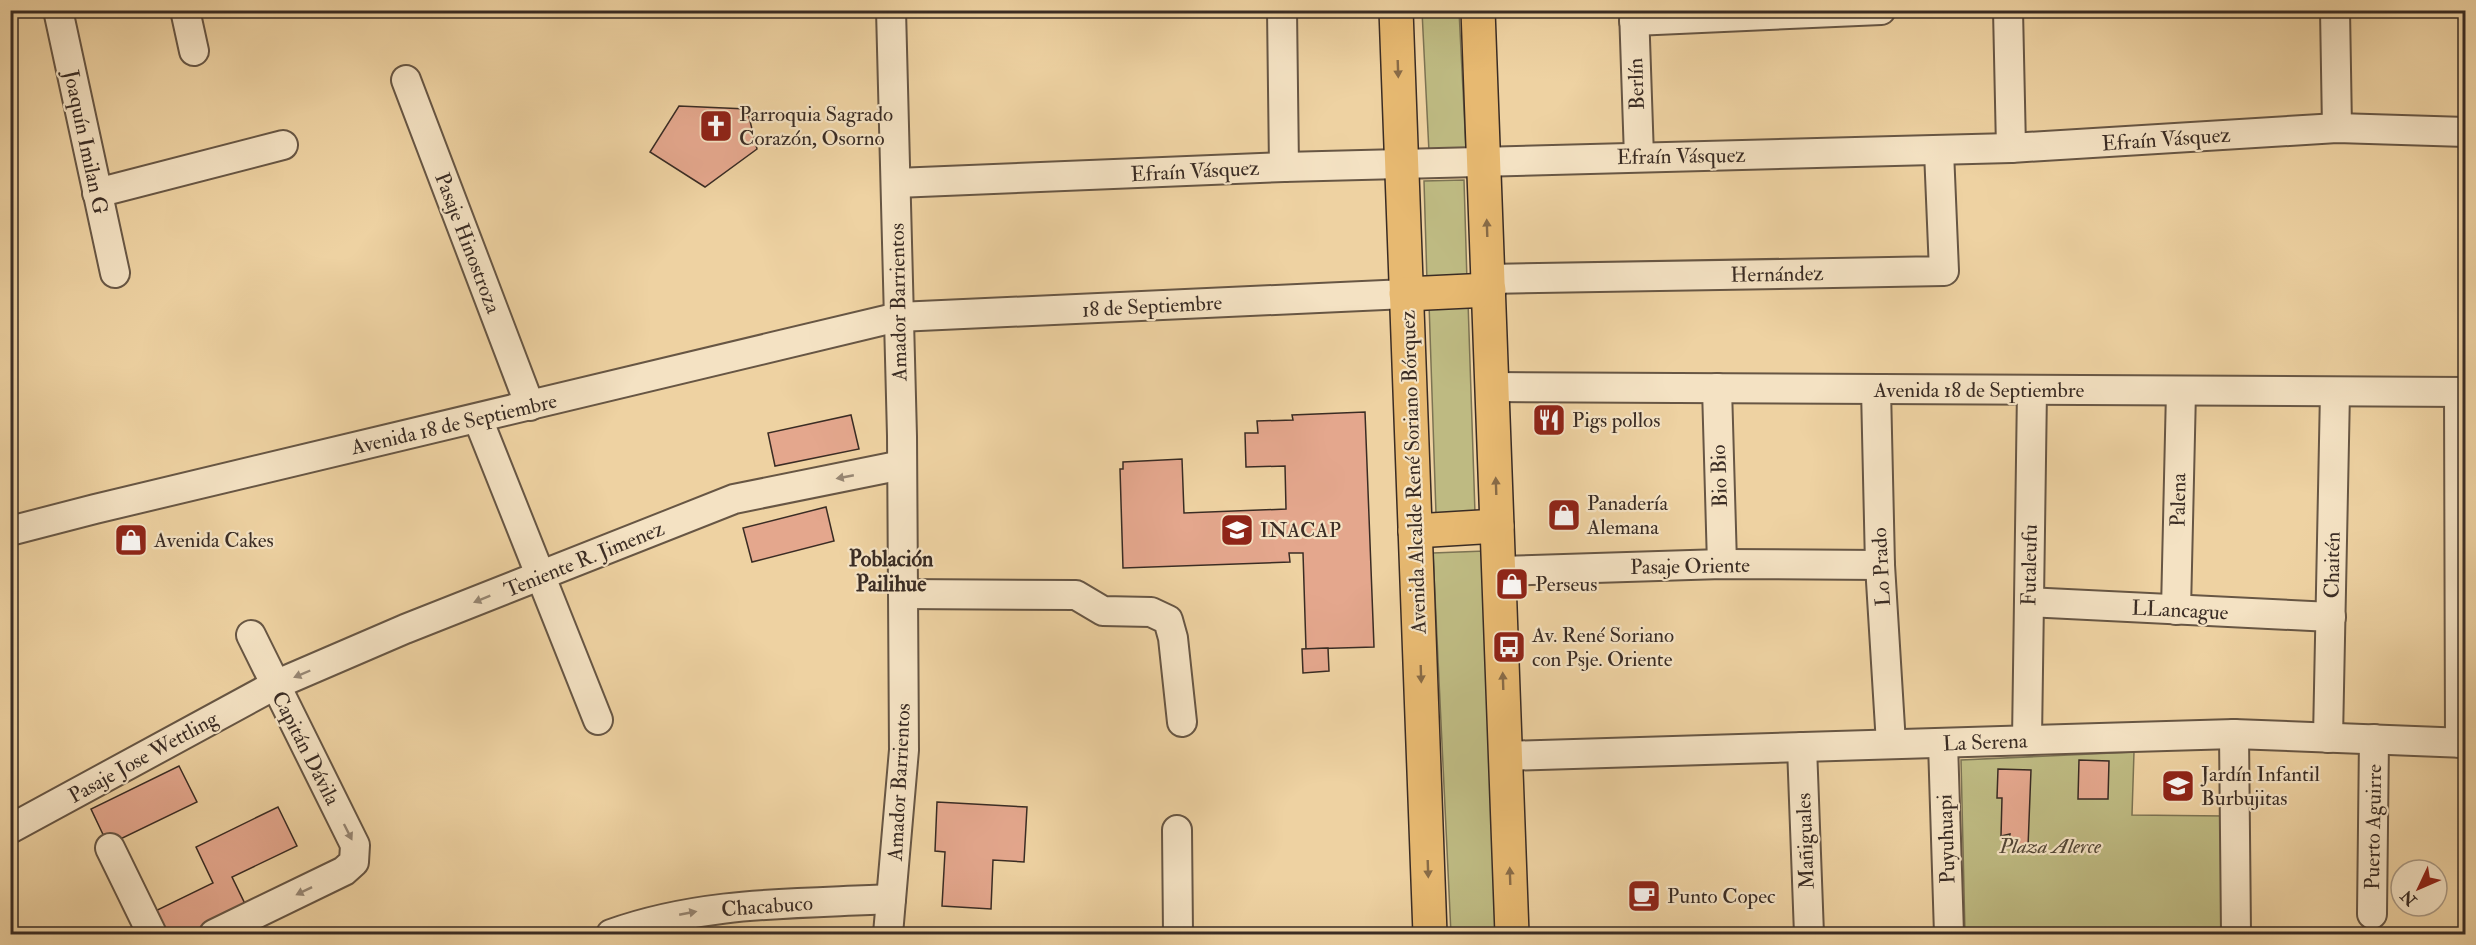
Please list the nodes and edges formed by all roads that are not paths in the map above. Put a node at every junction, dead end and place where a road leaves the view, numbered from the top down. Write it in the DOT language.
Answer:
graph roads {
  1 [pos="58,10"];
  2 [pos="185,10"];
  3 [pos="891,10"];
  4 [pos="1282,10"];
  5 [pos="1396,10"];
  6 [pos="1479,10"];
  7 [pos="1881,10"];
  8 [pos="2008,10"];
  9 [pos="2335,10"];
  10 [pos="1872,11"];
  11 [pos="1759,13"];
  12 [pos="1634,16"];
  13 [pos="194,51"];
  14 [pos="406,80"];
  15 [pos="2337,128"];
  16 [pos="2466,132"];
  17 [pos="283,145"];
  18 [pos="2011,148"];
  19 [pos="1939,151"];
  20 [pos="1639,157"];
  21 [pos="1484,161"];
  22 [pos="1401,163"];
  23 [pos="1284,166"];
  24 [pos="896,183"];
  25 [pos="97,193"];
  26 [pos="114,273"];
  27 [pos="1489,285"];
  28 [pos="1406,294"];
  29 [pos="898,318"];
  30 [pos="1492,387"];
  31 [pos="1717,388"];
  32 [pos="1876,389"];
  33 [pos="2032,390"];
  34 [pos="2181,391"];
  35 [pos="2335,392"];
  36 [pos="2462,392"];
  37 [pos="530,406"];
  38 [pos="478,419"];
  39 [pos="902,465"];
  40 [pos="2462,521"];
  41 [pos="1497,526"];
  42 [pos="10,531"];
  43 [pos="1415,531"];
  44 [pos="1722,564"];
  45 [pos="1880,565"];
  46 [pos="1499,571"];
  47 [pos="542,575"];
  48 [pos="904,594"];
  49 [pos="2029,602"];
  50 [pos="2176,610"];
  51 [pos="2331,617"];
  52 [pos="251,635"];
  53 [pos="2463,649"];
  54 [pos="275,685"];
  55 [pos="598,720"];
  56 [pos="1182,722"];
  57 [pos="2234,734"];
  58 [pos="2328,738"];
  59 [pos="2027,740"];
  60 [pos="2374,740"];
  61 [pos="1943,743"];
  62 [pos="2463,743"];
  63 [pos="1891,744"];
  64 [pos="1802,747"];
  65 [pos="1505,756"];
  66 [pos="10,829"];
  67 [pos="1177,830"];
  68 [pos="110,848"];
  69 [pos="891,899"];
  70 [pos="2372,914"];
  71 [pos="152,934"];
  72 [pos="214,934"];
  73 [pos="611,934"];
  74 [pos="888,934"];
  75 [pos="1178,934"];
  76 [pos="1430,934"];
  77 [pos="1512,934"];
  78 [pos="1809,934"];
  79 [pos="1949,934"];
  80 [pos="2236,934"];
  1 -- 25 [label="street, Joaquín Imilan G"];
  2 -- 13 [label="street"];
  3 -- 24 [label="street, Amador Barrientos"];
  4 -- 23 [label="street"];
  5 -- 22 [label="main road, Avenida Alcalde René Soriano Bórquez, one-way"];
  6 -- 21 [label="main road"];
  7 -- 10 [label="street"];
  8 -- 18 [label="street"];
  9 -- 15 [label="street"];
  10 -- 11 [label="street"];
  11 -- 12 [label="street"];
  12 -- 20 [label="street, Berlín"];
  14 -- 37 [label="street, Pasaje Hinostroza"];
  15 -- 16 [label="street, Efraín Vásquez"];
  15 -- 18 [label="street, Efraín Vásquez"];
  17 -- 25 [label="street"];
  18 -- 19 [label="street, Efraín Vásquez"];
  19 -- 20 [label="street, Efraín Vásquez"];
  19 -- 27 [label="street, Hernández"];
  20 -- 21 [label="street, Efraín Vásquez"];
  21 -- 22 [label="street, Efraín Vásquez"];
  27 -- 21 [label="main road, one-way"];
  22 -- 23 [label="street, Efraín Vásquez"];
  22 -- 28 [label="main road, Avenida Alcalde René Soriano Bórquez"];
  23 -- 24 [label="street, Efraín Vásquez"];
  24 -- 29 [label="street, Amador Barrientos"];
  25 -- 26 [label="street, Joaquín Imilan G"];
  27 -- 28 [label="main road"];
  27 -- 30 [label="main road"];
  28 -- 29 [label="street, 18 de Septiembre"];
  28 -- 43 [label="main road, Avenida Alcalde René Soriano Bórquez"];
  29 -- 37 [label="street, Avenida 18 de Septiembre"];
  29 -- 39 [label="street, Amador Barrientos"];
  30 -- 31 [label="street, Avenida 18 de Septiembre"];
  41 -- 30 [label="main road, one-way"];
  31 -- 32 [label="street, Avenida 18 de Septiembre"];
  31 -- 44 [label="street, Bio Bio"];
  32 -- 33 [label="street, Avenida 18 de Septiembre"];
  32 -- 45 [label="street, Lo Prado"];
  33 -- 34 [label="street, Avenida 18 de Septiembre"];
  33 -- 49 [label="street, Futaleufu"];
  34 -- 35 [label="street, Avenida 18 de Septiembre"];
  34 -- 50 [label="street, Palena"];
  35 -- 36 [label="street, Avenida 18 de Septiembre"];
  35 -- 51 [label="street, Chaitén"];
  36 -- 40 [label="street"];
  37 -- 38 [label="street, Avenida 18 de Septiembre"];
  38 -- 42 [label="street, Avenida 18 de Septiembre"];
  38 -- 47 [label="street"];
  39 -- 47 [label="street, Teniente R. Jimenez, one-way"];
  39 -- 48 [label="street, Amador Barrientos"];
  40 -- 53 [label="street"];
  41 -- 43 [label="main road"];
  41 -- 46 [label="main road"];
  43 -- 76 [label="main road, Avenida Alcalde René Soriano Bórquez, one-way"];
  44 -- 45 [label="street, Pasaje Oriente"];
  44 -- 46 [label="street, Pasaje Oriente"];
  45 -- 63 [label="street, Lo Prado"];
  65 -- 46 [label="main road, one-way"];
  47 -- 54 [label="street, Teniente R. Jimenez, one-way"];
  47 -- 55 [label="street"];
  48 -- 56 [label="street"];
  48 -- 69 [label="street, Amador Barrientos"];
  49 -- 50 [label="street, LLancague"];
  49 -- 59 [label="street, Futaleufu"];
  50 -- 51 [label="street, LLancague"];
  51 -- 58 [label="street, Chaitén"];
  52 -- 54 [label="street, Capitán Dávila"];
  53 -- 62 [label="street"];
  54 -- 66 [label="street, Pasaje Jose Wettling"];
  54 -- 72 [label="street, Capitán Dávila, one-way"];
  57 -- 58 [label="street, La Serena"];
  57 -- 59 [label="street, La Serena"];
  57 -- 80 [label="street"];
  58 -- 60 [label="street, La Serena"];
  59 -- 61 [label="street, La Serena"];
  60 -- 62 [label="street, La Serena"];
  60 -- 70 [label="street, Puerto Aguirre"];
  61 -- 63 [label="street, La Serena"];
  61 -- 79 [label="street, Puyuhuapi"];
  63 -- 64 [label="street, La Serena"];
  64 -- 65 [label="street, La Serena"];
  64 -- 78 [label="street, Mañiguales"];
  77 -- 65 [label="main road, one-way"];
  67 -- 75 [label="street"];
  68 -- 71 [label="street"];
  73 -- 69 [label="street, Chacabuco, one-way"];
  69 -- 74 [label="street, Amador Barrientos"];
}
